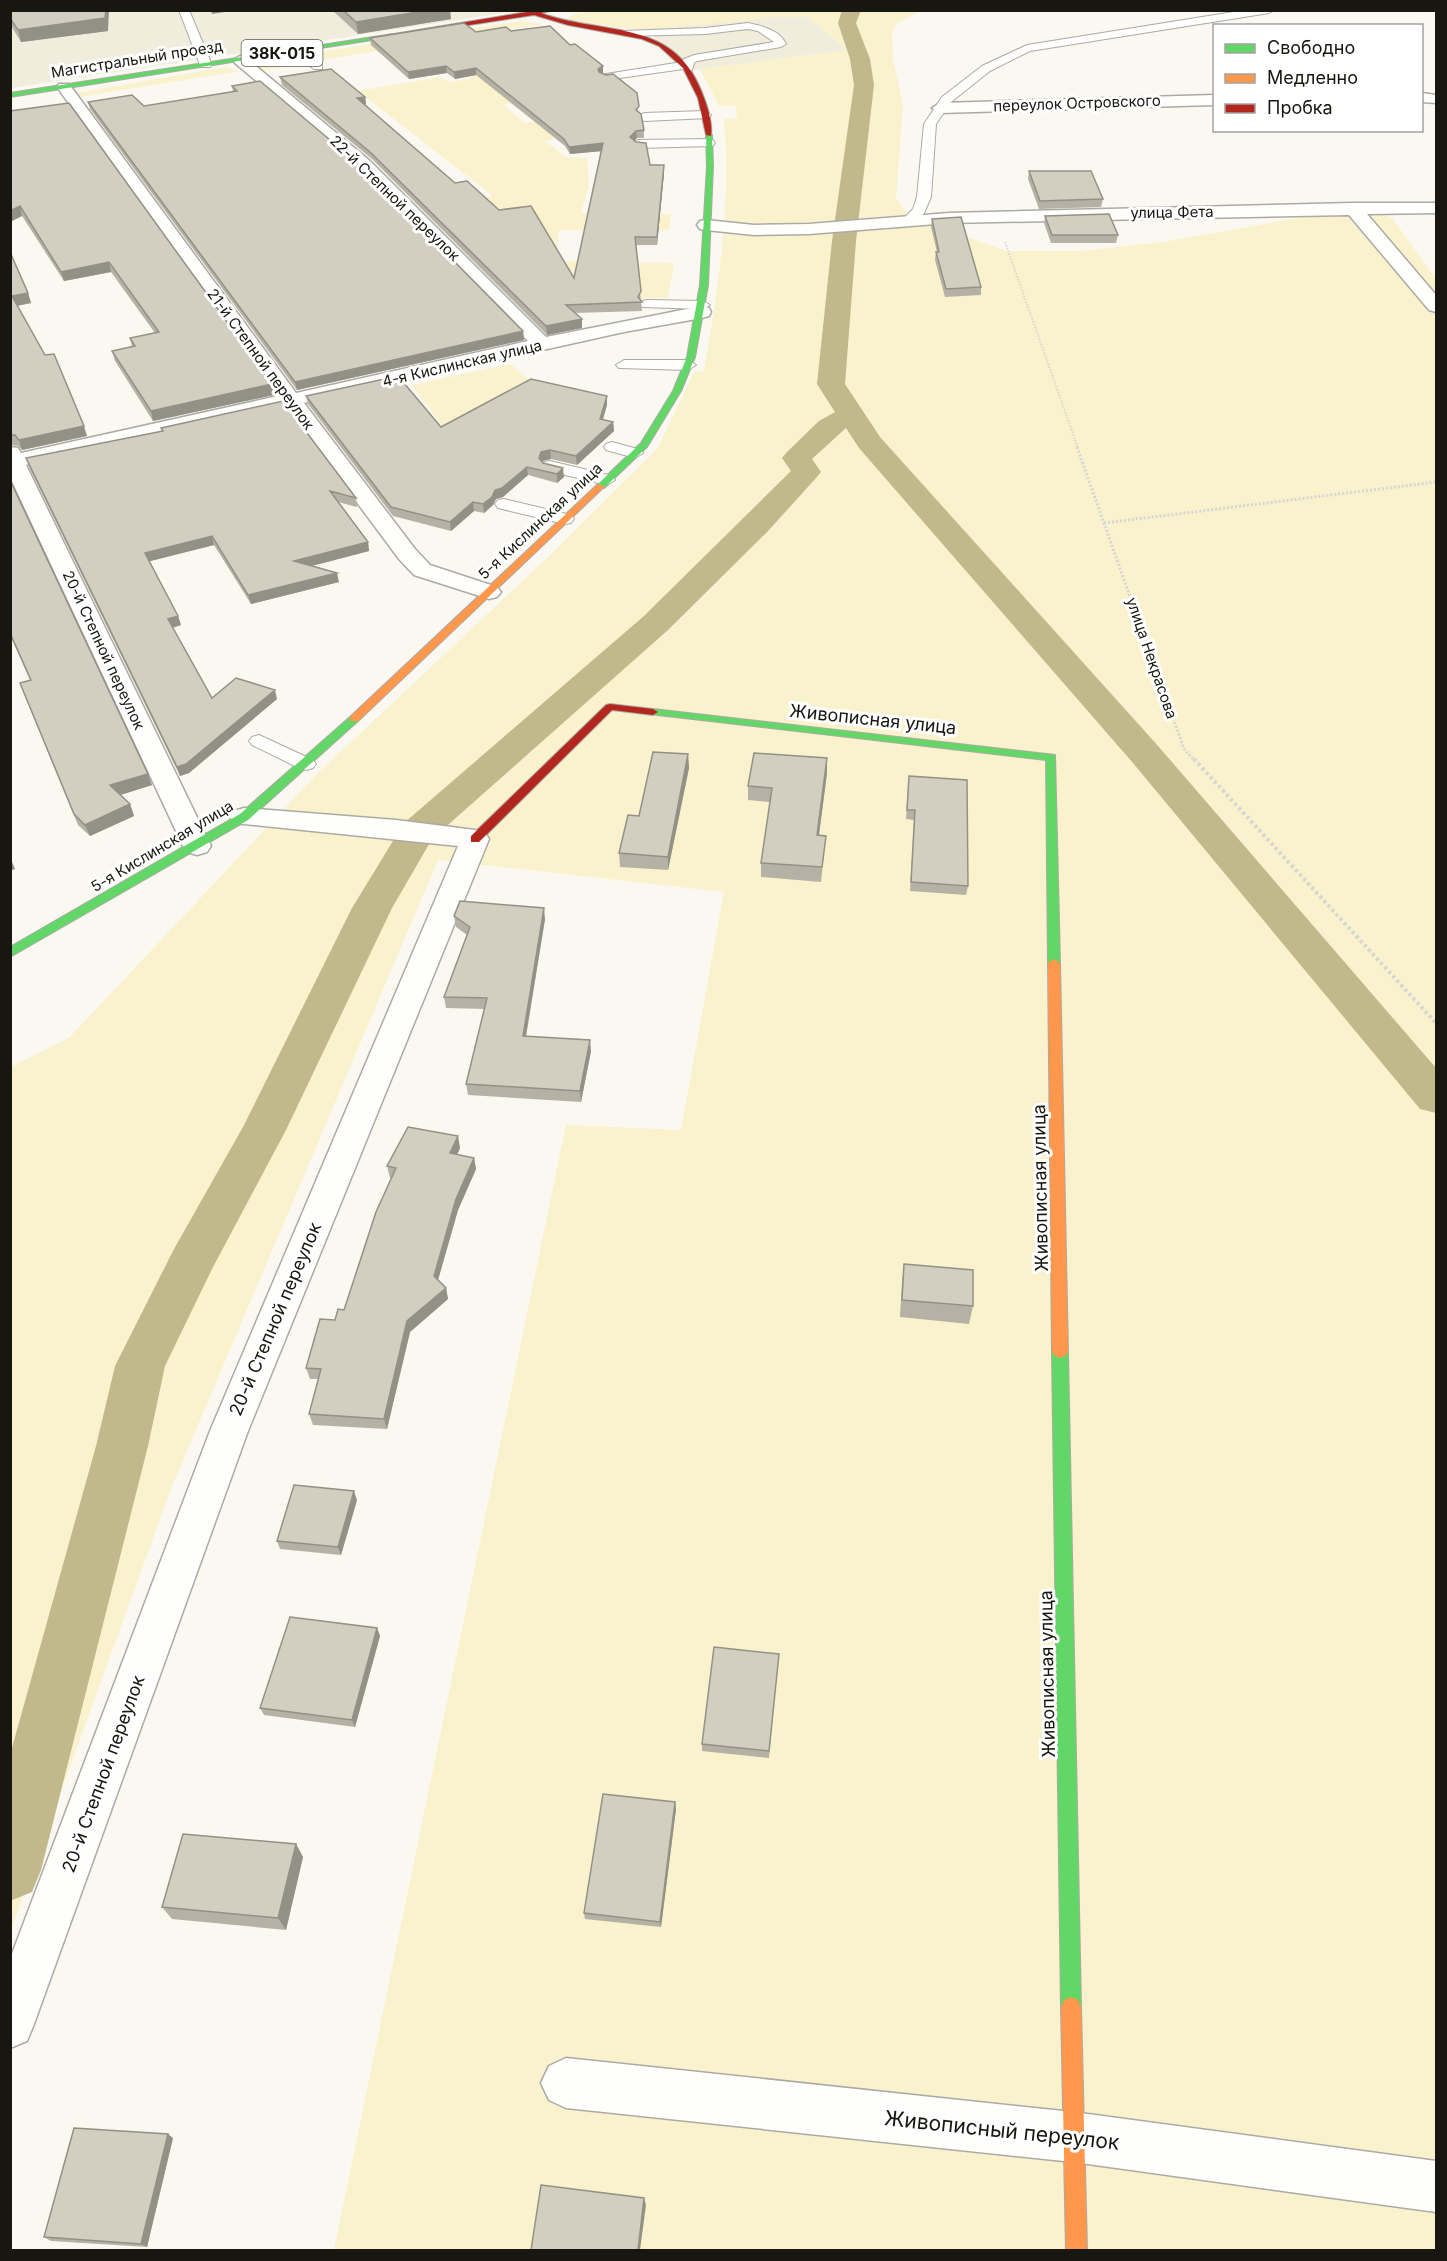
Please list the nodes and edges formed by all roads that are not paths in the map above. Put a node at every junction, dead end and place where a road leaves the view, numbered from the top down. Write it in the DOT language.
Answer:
graph roads {
  1 [pos="184,10"];
  2 [pos="554,10"];
  3 [pos="1269,10"];
  4 [pos="535,13"];
  5 [pos="627,33"];
  6 [pos="295,51"];
  7 [pos="240,60"];
  8 [pos="206,65"];
  9 [pos="318,67"];
  10 [pos="687,67"];
  11 [pos="605,74"];
  12 [pos="64,87"];
  13 [pos="10,95"];
  14 [pos="1213,100"];
  15 [pos="940,108"];
  16 [pos="705,115"];
  17 [pos="644,117"];
  18 [pos="709,143"];
  19 [pos="638,144"];
  20 [pos="1352,208"];
  21 [pos="1437,208"];
  22 [pos="908,221"];
  23 [pos="706,225"];
  24 [pos="647,304"];
  25 [pos="1437,306"];
  26 [pos="702,308"];
  27 [pos="543,345"];
  28 [pos="624,365"];
  29 [pos="688,365"];
  30 [pos="292,401"];
  31 [pos="612,447"];
  32 [pos="635,453"];
  33 [pos="12,459"];
  34 [pos="550,466"];
  35 [pos="607,480"];
  36 [pos="504,504"];
  37 [pos="565,519"];
  38 [pos="489,592"];
  39 [pos="259,741"];
  40 [pos="306,764"];
  41 [pos="244,817"];
  42 [pos="475,839"];
  43 [pos="197,846"];
  44 [pos="10,953"];
  45 [pos="10,2024"];
  46 [pos="566,2083"];
  47 [pos="1072,2137"];
  48 [pos="1437,2187"];
  49 [pos="1077,2250"];
  1 -- 8 [label="lane"];
  2 -- 4 [label="street, Магистральный проезд / 38К-015"];
  3 -- 15 [label="lane"];
  4 -- 5 [label="street, 5-я Кислинская улица"];
  4 -- 6 [label="street, Магистральный проезд / 38К-015"];
  5 -- 10 [label="street, 5-я Кислинская улица"];
  5 -- 10 [label="lane"];
  6 -- 7 [label="street, Магистральный проезд / 38К-015"];
  6 -- 9 [label="lane"];
  7 -- 8 [label="street, Магистральный проезд / 38К-015"];
  7 -- 27 [label="street, 22-й Степной переулок"];
  8 -- 12 [label="street, Магистральный проезд / 38К-015"];
  10 -- 11 [label="lane"];
  10 -- 16 [label="street, 5-я Кислинская улица"];
  12 -- 13 [label="street, Магистральный проезд / 38К-015"];
  12 -- 30 [label="street, 21-й Степной переулок"];
  14 -- 15 [label="street, переулок Островского"];
  15 -- 22 [label="lane"];
  16 -- 17 [label="lane"];
  16 -- 18 [label="street, 5-я Кислинская улица"];
  18 -- 19 [label="lane"];
  18 -- 23 [label="street, 5-я Кислинская улица"];
  20 -- 21 [label="street, улица Фета"];
  20 -- 22 [label="street, улица Фета"];
  20 -- 25 [label="street"];
  22 -- 23 [label="street, улица Фета"];
  23 -- 26 [label="street, 5-я Кислинская улица"];
  24 -- 26 [label="lane"];
  26 -- 27 [label="street, 4-я Кислинская улица"];
  26 -- 29 [label="street, 5-я Кислинская улица"];
  27 -- 30 [label="street, 4-я Кислинская улица"];
  28 -- 29 [label="lane"];
  29 -- 32 [label="street, 5-я Кислинская улица"];
  30 -- 33 [label="street, 4-я Кислинская улица"];
  30 -- 38 [label="street, 21-й Степной переулок"];
  31 -- 32 [label="lane"];
  32 -- 35 [label="street, 5-я Кислинская улица"];
  33 -- 43 [label="street, 20-й Степной переулок"];
  34 -- 35 [label="lane"];
  35 -- 37 [label="street, 5-я Кислинская улица"];
  36 -- 37 [label="lane"];
  37 -- 38 [label="street, 5-я Кислинская улица"];
  38 -- 40 [label="street, 5-я Кислинская улица"];
  39 -- 40 [label="lane"];
  40 -- 41 [label="street, 5-я Кислинская улица"];
  41 -- 42 [label="street"];
  41 -- 43 [label="street, 5-я Кислинская улица"];
  42 -- 45 [label="street, 20-й Степной переулок"];
  42 -- 47 [label="street, Живописная улица"];
  43 -- 44 [label="street, 5-я Кислинская улица"];
  46 -- 47 [label="street, Живописный переулок"];
  47 -- 48 [label="street, Живописный переулок"];
  47 -- 49 [label="street, Живописная улица"];
}
